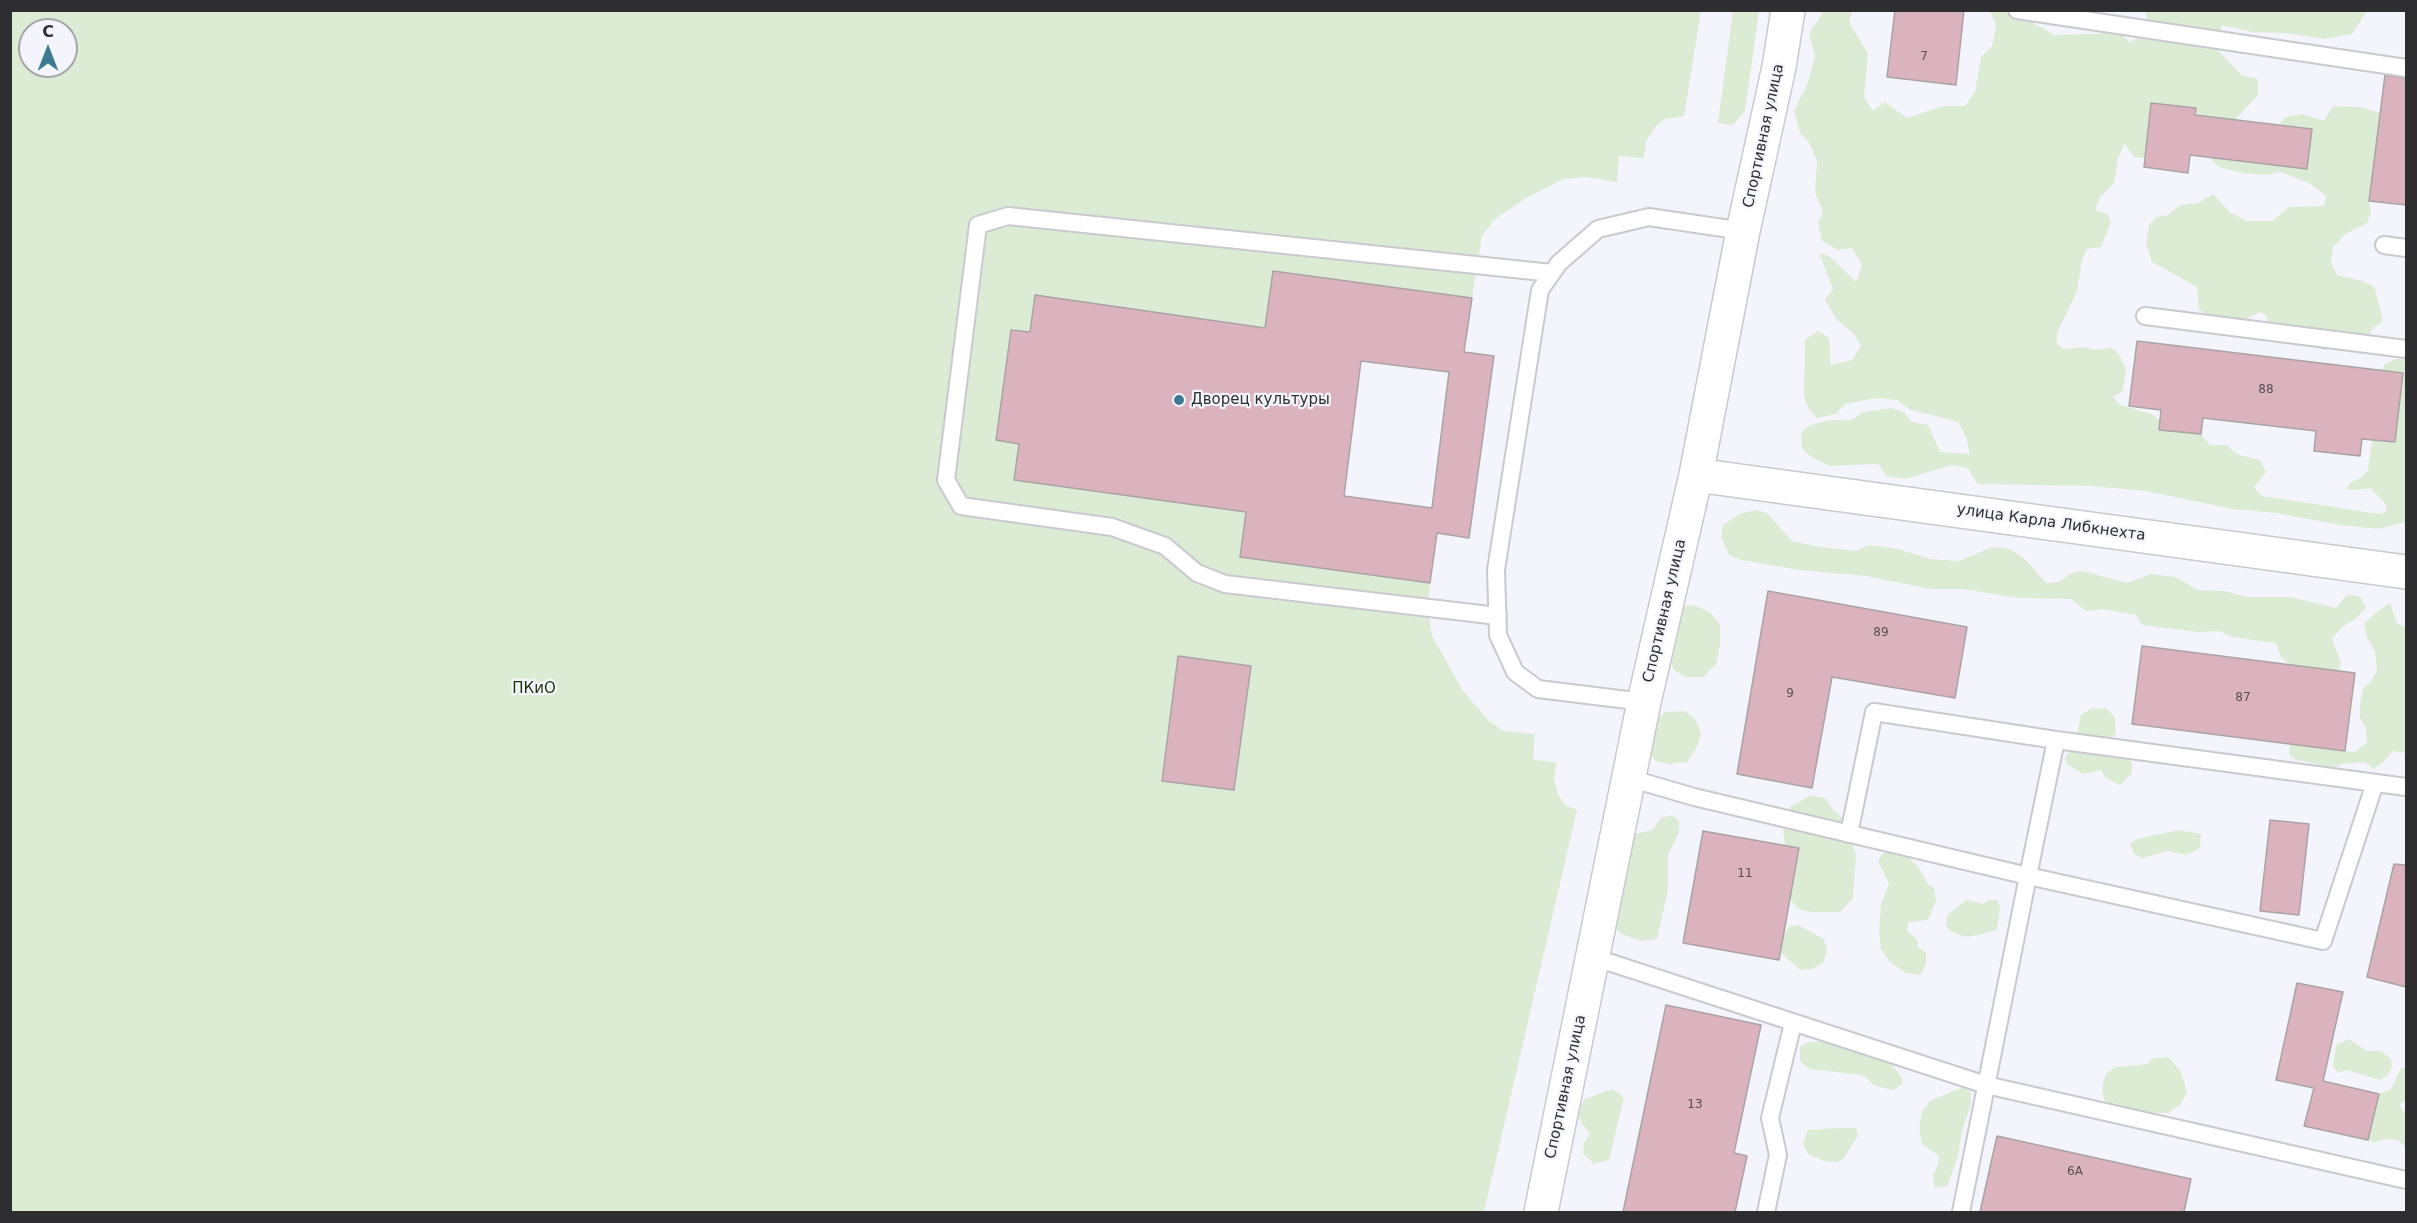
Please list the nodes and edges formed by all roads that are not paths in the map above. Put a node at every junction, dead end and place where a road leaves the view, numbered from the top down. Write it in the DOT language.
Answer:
graph roads {
  1 [pos="1788,10"];
  2 [pos="2017,10"];
  3 [pos="2406,68"];
  4 [pos="1743,231"];
  5 [pos="2384,245"];
  6 [pos="2406,248"];
  7 [pos="1552,273"];
  8 [pos="2145,315"];
  9 [pos="2406,349"];
  10 [pos="1695,475"];
  11 [pos="2406,572"];
  12 [pos="1498,616"];
  13 [pos="1644,702"];
  14 [pos="2056,740"];
  15 [pos="1629,778"];
  16 [pos="2375,783"];
  17 [pos="2406,787"];
  18 [pos="1849,834"];
  19 [pos="2028,876"];
  20 [pos="1593,957"];
  21 [pos="1793,1023"];
  22 [pos="1986,1085"];
  23 [pos="2406,1180"];
  24 [pos="1541,1212"];
  25 [pos="1766,1212"];
  26 [pos="1961,1212"];
  1 -- 4 [label="street, Спортивная улица"];
  2 -- 3 [label="lane"];
  4 -- 7 [label="lane"];
  4 -- 10 [label="street, Спортивная улица"];
  5 -- 6 [label="lane"];
  7 -- 12 [label="lane"];
  7 -- 12 [label="lane"];
  8 -- 9 [label="lane"];
  10 -- 11 [label="street, улица Карла Либкнехта"];
  10 -- 13 [label="street, Спортивная улица"];
  12 -- 13 [label="lane"];
  13 -- 15 [label="street, Спортивная улица"];
  14 -- 16 [label="lane"];
  14 -- 18 [label="lane"];
  14 -- 19 [label="lane"];
  15 -- 18 [label="lane"];
  15 -- 20 [label="street, Спортивная улица"];
  16 -- 17 [label="lane"];
  16 -- 19 [label="lane"];
  18 -- 19 [label="lane"];
  19 -- 22 [label="lane"];
  20 -- 21 [label="lane"];
  20 -- 24 [label="street, Спортивная улица"];
  21 -- 22 [label="lane"];
  21 -- 25 [label="lane"];
  22 -- 23 [label="lane"];
  22 -- 26 [label="lane"];
}
